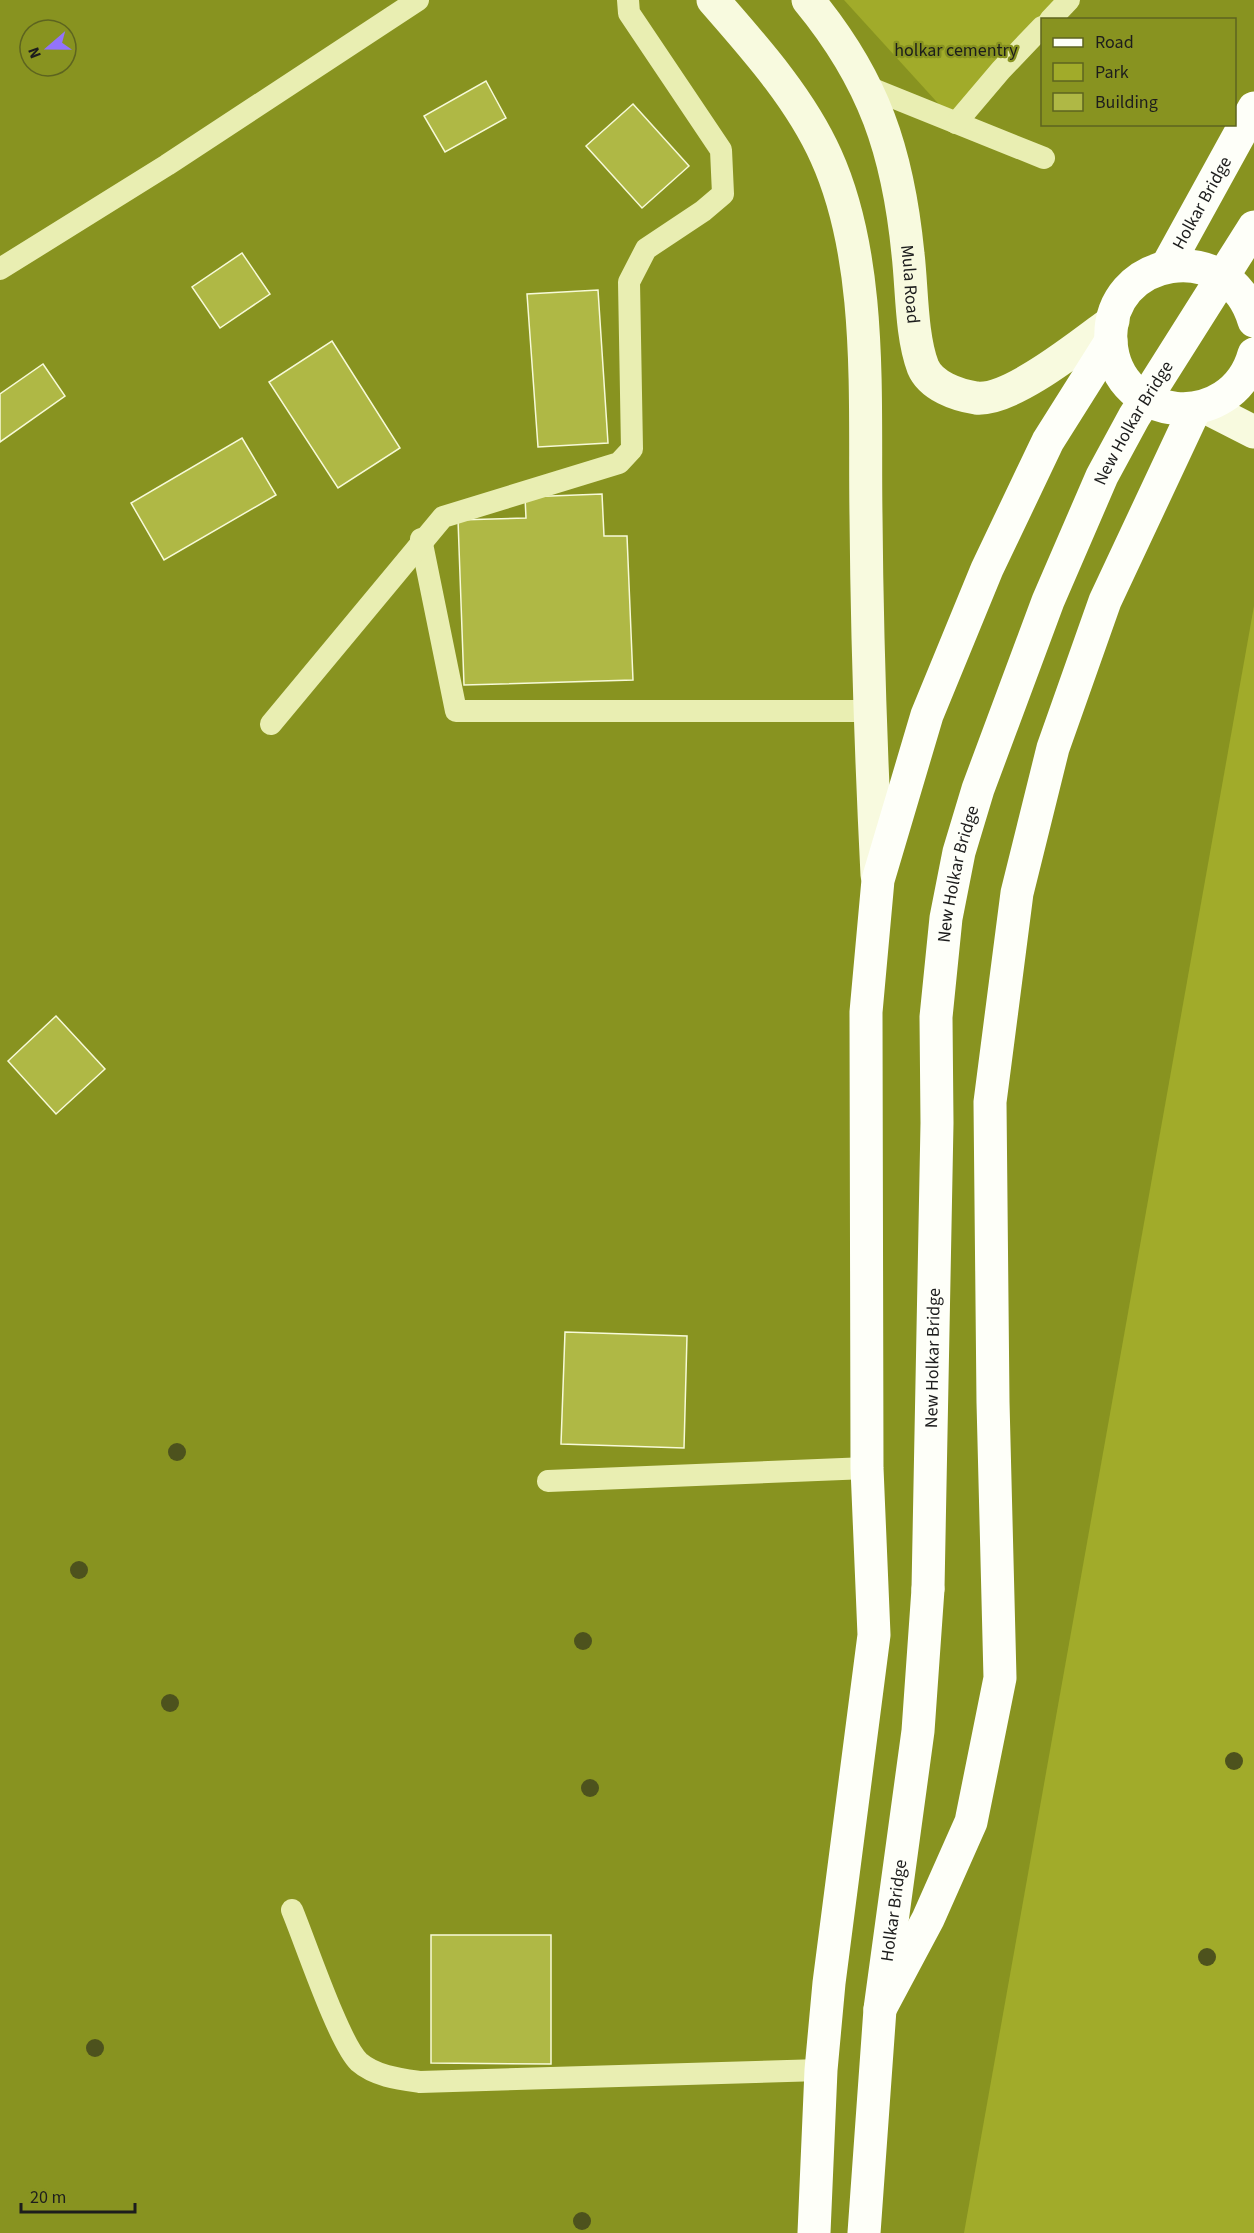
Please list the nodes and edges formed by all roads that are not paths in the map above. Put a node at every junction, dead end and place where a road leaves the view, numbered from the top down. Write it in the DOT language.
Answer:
graph roads {
  1 [pos="418,0"];
  2 [pos="628,0"];
  3 [pos="713,0"];
  4 [pos="808,0"];
  5 [pos="1069,0"];
  6 [pos="1052,18"];
  7 [pos="1041,28"];
  8 [pos="865,86"];
  9 [pos="1254,108"];
  10 [pos="956,123"];
  11 [pos="1044,158"];
  12 [pos="1254,227"];
  13 [pos="1167,266"];
  14 [pos="0,269"];
  15 [pos="1254,321"];
  16 [pos="1112,331"];
  17 [pos="1254,354"];
  18 [pos="1200,408"];
  19 [pos="1254,432"];
  20 [pos="421,539"];
  21 [pos="869,711"];
  22 [pos="271,724"];
  23 [pos="878,880"];
  24 [pos="867,1468"];
  25 [pos="548,1481"];
  26 [pos="928,1589"];
  27 [pos="292,1910"];
  28 [pos="880,2009"];
  29 [pos="821,2070"];
  30 [pos="814,2233"];
  31 [pos="864,2233"];
  1 -- 14 [label="lane"];
  2 -- 20 [label="lane"];
  3 -- 21 [label="street"];
  4 -- 8 [label="street, Mula Road"];
  5 -- 6 [label="lane"];
  7 -- 10 [label="lane"];
  8 -- 10 [label="lane"];
  8 -- 16 [label="street, Mula Road"];
  9 -- 13 [label="main road, Holkar Bridge"];
  10 -- 11 [label="lane"];
  12 -- 26 [label="main road, New Holkar Bridge, bridge"];
  13 -- 15 [label="main road"];
  13 -- 16 [label="main road"];
  16 -- 18 [label="main road"];
  16 -- 23 [label="main road"];
  17 -- 18 [label="main road"];
  18 -- 19 [label="street"];
  18 -- 28 [label="main road"];
  20 -- 21 [label="lane"];
  20 -- 22 [label="lane"];
  21 -- 23 [label="street"];
  23 -- 24 [label="main road"];
  24 -- 25 [label="lane"];
  24 -- 29 [label="main road"];
  26 -- 28 [label="main road, Holkar Bridge"];
  27 -- 29 [label="lane"];
  28 -- 31 [label="main road, Holkar Bridge"];
  29 -- 30 [label="main road"];
}
